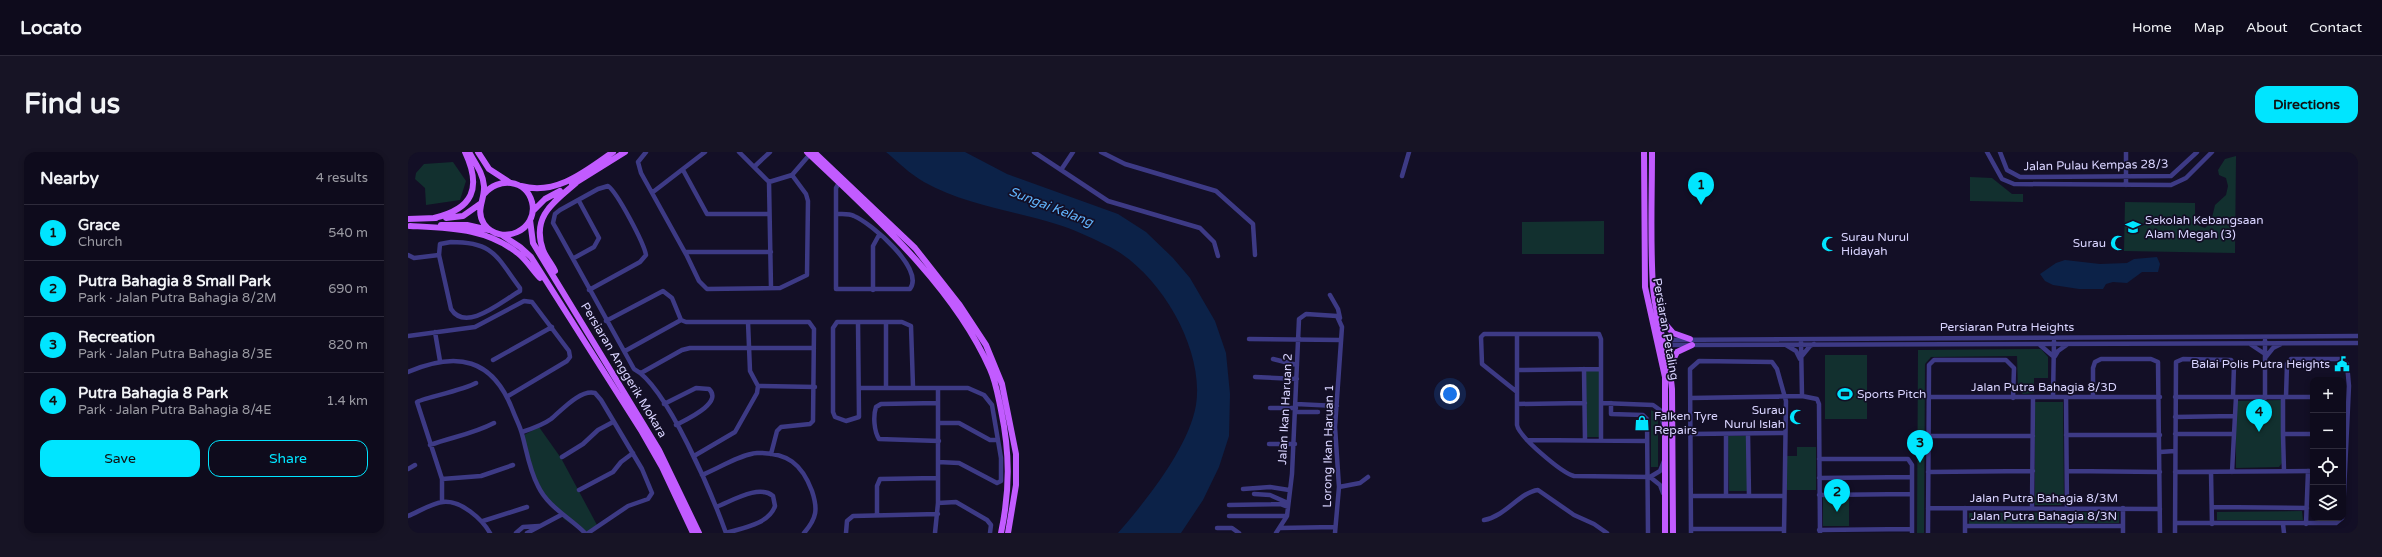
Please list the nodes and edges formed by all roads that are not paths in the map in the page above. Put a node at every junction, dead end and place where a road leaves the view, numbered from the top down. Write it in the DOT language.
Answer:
graph roads {
  1 [pos="465,152"];
  2 [pos="469,152"];
  3 [pos="478,152"];
  4 [pos="613,152"];
  5 [pos="625,152"];
  6 [pos="646,152"];
  7 [pos="705,152"];
  8 [pos="738,152"];
  9 [pos="770,152"];
  10 [pos="1034,152"];
  11 [pos="1073,152"];
  12 [pos="1101,152"];
  13 [pos="1409,152"];
  14 [pos="1652,152"];
  15 [pos="1987,152"];
  16 [pos="2000,152"];
  17 [pos="2126,152"];
  18 [pos="2197,152"];
  19 [pos="2212,152"];
  20 [pos="811,153"];
  21 [pos="1644,153"];
  22 [pos="754,167"];
  23 [pos="683,170"];
  24 [pos="1061,170"];
  25 [pos="792,175"];
  26 [pos="1402,176"];
  27 [pos="2126,176"];
  28 [pos="769,182"];
  29 [pos="512,183"];
  30 [pos="576,183"];
  31 [pos="839,183"];
  32 [pos="2126,185"];
  33 [pos="519,186"];
  34 [pos="653,192"];
  35 [pos="484,194"];
  36 [pos="579,201"];
  37 [pos="480,204"];
  38 [pos="533,211"];
  39 [pos="769,214"];
  40 [pos="836,214"];
  41 [pos="434,218"];
  42 [pos="408,219"];
  43 [pos="530,220"];
  44 [pos="409,226"];
  45 [pos="490,230"];
  46 [pos="899,231"];
  47 [pos="502,235"];
  48 [pos="879,235"];
  49 [pos="894,236"];
  50 [pos="685,252"];
  51 [pos="770,252"];
  52 [pos="408,255"];
  53 [pos="438,255"];
  54 [pos="1255,255"];
  55 [pos="1218,256"];
  56 [pos="574,258"];
  57 [pos="546,283"];
  58 [pos="558,283"];
  59 [pos="771,288"];
  60 [pos="589,290"];
  61 [pos="873,290"];
  62 [pos="1330,295"];
  63 [pos="1658,313"];
  64 [pos="1340,318"];
  65 [pos="681,320"];
  66 [pos="606,321"];
  67 [pos="748,322"];
  68 [pos="858,322"];
  69 [pos="886,323"];
  70 [pos="552,327"];
  71 [pos="434,332"];
  72 [pos="1518,334"];
  73 [pos="408,336"];
  74 [pos="2265,336"];
  75 [pos="2358,336"];
  76 [pos="2054,337"];
  77 [pos="1249,338"];
  78 [pos="1801,338"];
  79 [pos="1299,340"];
  80 [pos="1340,340"];
  81 [pos="1691,342"];
  82 [pos="1660,343"];
  83 [pos="2246,343"];
  84 [pos="2265,343"];
  85 [pos="2283,343"];
  86 [pos="2358,343"];
  87 [pos="1783,344"];
  88 [pos="1801,344"];
  89 [pos="1816,344"];
  90 [pos="2036,344"];
  91 [pos="2054,344"];
  92 [pos="2070,344"];
  93 [pos="748,348"];
  94 [pos="814,348"];
  95 [pos="625,352"];
  96 [pos="2265,356"];
  97 [pos="2054,358"];
  98 [pos="1273,359"];
  99 [pos="493,360"];
  100 [pos="1801,360"];
  101 [pos="440,361"];
  102 [pos="1297,365"];
  103 [pos="1670,367"];
  104 [pos="1584,369"];
  105 [pos="1601,369"];
  106 [pos="1517,370"];
  107 [pos="408,372"];
  108 [pos="641,373"];
  109 [pos="1255,377"];
  110 [pos="1297,378"];
  111 [pos="476,383"];
  112 [pos="758,386"];
  113 [pos="815,387"];
  114 [pos="913,387"];
  115 [pos="860,388"];
  116 [pos="886,388"];
  117 [pos="938,388"];
  118 [pos="1517,392"];
  119 [pos="508,396"];
  120 [pos="1802,396"];
  121 [pos="1927,397"];
  122 [pos="2053,397"];
  123 [pos="2066,397"];
  124 [pos="2160,397"];
  125 [pos="2175,397"];
  126 [pos="2234,397"];
  127 [pos="2285,397"];
  128 [pos="2310,397"];
  129 [pos="2346,397"];
  130 [pos="1691,398"];
  131 [pos="1784,398"];
  132 [pos="2013,398"];
  133 [pos="2033,398"];
  134 [pos="2093,398"];
  135 [pos="2265,398"];
  136 [pos="938,403"];
  137 [pos="1585,403"];
  138 [pos="1602,403"];
  139 [pos="1611,403"];
  140 [pos="664,404"];
  141 [pos="1517,404"];
  142 [pos="1336,406"];
  143 [pos="1270,408"];
  144 [pos="1296,408"];
  145 [pos="1318,412"];
  146 [pos="2175,416"];
  147 [pos="2235,416"];
  148 [pos="613,422"];
  149 [pos="494,423"];
  150 [pos="676,424"];
  151 [pos="939,424"];
  152 [pos="1664,427"];
  153 [pos="522,432"];
  154 [pos="1784,433"];
  155 [pos="1690,434"];
  156 [pos="1726,434"];
  157 [pos="1748,434"];
  158 [pos="2176,434"];
  159 [pos="2234,434"];
  160 [pos="2283,434"];
  161 [pos="2310,434"];
  162 [pos="2066,435"];
  163 [pos="2160,435"];
  164 [pos="1927,436"];
  165 [pos="2033,436"];
  166 [pos="996,440"];
  167 [pos="1527,440"];
  168 [pos="1585,440"];
  169 [pos="1601,440"];
  170 [pos="939,441"];
  171 [pos="1647,441"];
  172 [pos="1269,444"];
  173 [pos="1295,444"];
  174 [pos="430,445"];
  175 [pos="2175,451"];
  176 [pos="2160,452"];
  177 [pos="633,453"];
  178 [pos="771,454"];
  179 [pos="694,456"];
  180 [pos="562,457"];
  181 [pos="1819,459"];
  182 [pos="1664,460"];
  183 [pos="938,462"];
  184 [pos="1013,464"];
  185 [pos="415,465"];
  186 [pos="513,465"];
  187 [pos="408,469"];
  188 [pos="2033,471"];
  189 [pos="2067,471"];
  190 [pos="2284,471"];
  191 [pos="2310,471"];
  192 [pos="1928,472"];
  193 [pos="2160,472"];
  194 [pos="2175,472"];
  195 [pos="2211,472"];
  196 [pos="2232,472"];
  197 [pos="702,475"];
  198 [pos="1368,477"];
  199 [pos="1648,477"];
  200 [pos="1912,477"];
  201 [pos="937,478"];
  202 [pos="1819,478"];
  203 [pos="442,479"];
  204 [pos="2310,480"];
  205 [pos="1339,487"];
  206 [pos="1243,489"];
  207 [pos="579,490"];
  208 [pos="1289,490"];
  209 [pos="1254,494"];
  210 [pos="1819,494"];
  211 [pos="1912,494"];
  212 [pos="1691,496"];
  213 [pos="1726,496"];
  214 [pos="1749,496"];
  215 [pos="1784,496"];
  216 [pos="1664,499"];
  217 [pos="442,502"];
  218 [pos="938,503"];
  219 [pos="1229,505"];
  220 [pos="1288,505"];
  221 [pos="527,507"];
  222 [pos="716,507"];
  223 [pos="1928,508"];
  224 [pos="1965,508"];
  225 [pos="2032,508"];
  226 [pos="2067,508"];
  227 [pos="2123,508"];
  228 [pos="2160,508"];
  229 [pos="2212,508"];
  230 [pos="2307,508"];
  231 [pos="938,514"];
  232 [pos="561,515"];
  233 [pos="877,515"];
  234 [pos="408,516"];
  235 [pos="1229,516"];
  236 [pos="1287,516"];
  237 [pos="1484,520"];
  238 [pos="483,521"];
  239 [pos="2332,521"];
  240 [pos="2175,523"];
  241 [pos="2212,524"];
  242 [pos="2283,524"];
  243 [pos="2306,524"];
  244 [pos="1335,526"];
  245 [pos="1965,526"];
  246 [pos="2123,526"];
  247 [pos="541,527"];
  248 [pos="1217,528"];
  249 [pos="1280,528"];
  250 [pos="1691,531"];
  251 [pos="1784,531"];
  252 [pos="1820,531"];
  253 [pos="1912,531"];
  254 [pos="490,533"];
  255 [pos="516,533"];
  256 [pos="527,533"];
  257 [pos="586,533"];
  258 [pos="693,533"];
  259 [pos="699,533"];
  260 [pos="726,533"];
  261 [pos="804,533"];
  262 [pos="846,533"];
  263 [pos="935,533"];
  264 [pos="990,533"];
  265 [pos="1001,533"];
  266 [pos="1008,533"];
  267 [pos="1239,533"];
  268 [pos="1276,533"];
  269 [pos="1335,533"];
  270 [pos="1607,533"];
  271 [pos="1648,533"];
  272 [pos="1665,533"];
  273 [pos="1673,533"];
  274 [pos="1928,533"];
  275 [pos="1965,533"];
  276 [pos="2123,533"];
  277 [pos="2160,533"];
  278 [pos="2175,533"];
  279 [pos="2284,533"];
  1 -- 41 [label="main road"];
  2 -- 35 [label="main road"];
  3 -- 29 [label="main road"];
  4 -- 33 [label="main road"];
  5 -- 30 [label="main road"];
  6 -- 34 [label="street"];
  7 -- 23 [label="street"];
  8 -- 22 [label="street"];
  9 -- 22 [label="street"];
  10 -- 24 [label="street"];
  11 -- 24 [label="street"];
  12 -- 54 [label="street"];
  13 -- 26 [label="street"];
  14 -- 63 [label="main road, Persiaran Petaling"];
  15 -- 32 [label="street"];
  16 -- 27 [label="street, Jalan Pulau Kempas 28/3"];
  17 -- 27 [label="street"];
  18 -- 27 [label="street, Jalan Pulau Kempas 28/3"];
  19 -- 32 [label="street"];
  20 -- 25 [label="street"];
  20 -- 31 [label="main road"];
  20 -- 46 [label="main road"];
  21 -- 82 [label="main road, Persiaran Petaling"];
  22 -- 28 [label="street"];
  23 -- 34 [label="street"];
  23 -- 39 [label="street"];
  24 -- 55 [label="street"];
  25 -- 28 [label="street"];
  25 -- 59 [label="street"];
  27 -- 32 [label="street"];
  28 -- 39 [label="street"];
  29 -- 33 [label="main road"];
  29 -- 35 [label="main road"];
  30 -- 38 [label="main road"];
  30 -- 58 [label="main road"];
  31 -- 40 [label="street"];
  31 -- 49 [label="main road"];
  33 -- 38 [label="main road"];
  34 -- 50 [label="street"];
  35 -- 37 [label="main road"];
  36 -- 56 [label="street"];
  36 -- 56 [label="street"];
  36 -- 60 [label="street"];
  37 -- 41 [label="main road"];
  37 -- 45 [label="main road"];
  38 -- 43 [label="main road"];
  39 -- 51 [label="street"];
  40 -- 48 [label="street"];
  40 -- 61 [label="street"];
  41 -- 42 [label="main road"];
  43 -- 47 [label="main road"];
  43 -- 58 [label="main road, Persiaran Anggerik Mokara"];
  44 -- 45 [label="main road"];
  44 -- 57 [label="main road"];
  45 -- 47 [label="main road"];
  46 -- 49 [label="main road"];
  46 -- 184 [label="main road"];
  47 -- 57 [label="main road, Persiaran Anggerik Mokara"];
  48 -- 61 [label="street"];
  48 -- 61 [label="street"];
  49 -- 184 [label="main road"];
  50 -- 51 [label="street"];
  50 -- 59 [label="street"];
  51 -- 59 [label="street"];
  52 -- 53 [label="street"];
  53 -- 53 [label="street"];
  56 -- 60 [label="street"];
  57 -- 258 [label="main road, Persiaran Anggerik Mokara"];
  58 -- 259 [label="main road, Persiaran Anggerik Mokara"];
  60 -- 66 [label="street"];
  62 -- 64 [label="street"];
  63 -- 81 [label="main road"];
  63 -- 82 [label="main road, Persiaran Petaling"];
  64 -- 79 [label="street, Jalan Ikan Haruan 2"];
  64 -- 80 [label="street, Lorong Ikan Haruan 1"];
  65 -- 66 [label="street"];
  65 -- 67 [label="street"];
  65 -- 95 [label="street"];
  66 -- 95 [label="street"];
  67 -- 93 [label="street"];
  67 -- 94 [label="street"];
  68 -- 69 [label="street"];
  68 -- 115 [label="street"];
  68 -- 115 [label="street"];
  69 -- 114 [label="street"];
  69 -- 116 [label="street"];
  70 -- 71 [label="street"];
  70 -- 99 [label="street"];
  70 -- 119 [label="street"];
  71 -- 73 [label="street"];
  71 -- 101 [label="street"];
  72 -- 105 [label="street"];
  72 -- 106 [label="street"];
  72 -- 118 [label="street"];
  74 -- 75 [label="street, Persiaran Putra Heights"];
  74 -- 76 [label="street, Persiaran Putra Heights"];
  74 -- 84 [label="street"];
  76 -- 78 [label="street, Persiaran Putra Heights"];
  76 -- 91 [label="street"];
  77 -- 79 [label="street"];
  78 -- 81 [label="street, Persiaran Putra Heights"];
  78 -- 88 [label="street"];
  79 -- 80 [label="street"];
  79 -- 102 [label="street, Jalan Ikan Haruan 2"];
  80 -- 142 [label="street, Lorong Ikan Haruan 1"];
  81 -- 82 [label="street, Persiaran Putra Heights"];
  81 -- 87 [label="street, Persiaran Putra Heights"];
  81 -- 103 [label="main road"];
  82 -- 103 [label="main road, Persiaran Petaling"];
  82 -- 152 [label="main road, Persiaran Petaling"];
  83 -- 84 [label="street, Persiaran Putra Heights"];
  83 -- 92 [label="street, Persiaran Putra Heights"];
  83 -- 96 [label="street"];
  84 -- 85 [label="street, Persiaran Putra Heights"];
  84 -- 96 [label="street"];
  85 -- 86 [label="street, Persiaran Putra Heights"];
  85 -- 96 [label="street"];
  87 -- 88 [label="street, Persiaran Putra Heights"];
  87 -- 100 [label="street"];
  88 -- 89 [label="street, Persiaran Putra Heights"];
  88 -- 100 [label="street"];
  89 -- 90 [label="street, Persiaran Putra Heights"];
  89 -- 100 [label="street"];
  90 -- 91 [label="street, Persiaran Putra Heights"];
  90 -- 97 [label="street"];
  91 -- 92 [label="street, Persiaran Putra Heights"];
  91 -- 97 [label="street"];
  92 -- 97 [label="street"];
  93 -- 94 [label="street"];
  93 -- 108 [label="street"];
  93 -- 112 [label="street"];
  94 -- 113 [label="street"];
  95 -- 108 [label="street"];
  96 -- 135 [label="street"];
  97 -- 122 [label="street"];
  98 -- 102 [label="street"];
  100 -- 120 [label="street"];
  101 -- 107 [label="street"];
  101 -- 119 [label="street"];
  102 -- 110 [label="street, Jalan Ikan Haruan 2"];
  103 -- 273 [label="main road, Persiaran Petaling"];
  104 -- 105 [label="street"];
  104 -- 106 [label="street"];
  104 -- 137 [label="street"];
  105 -- 138 [label="street"];
  106 -- 118 [label="street"];
  108 -- 140 [label="street"];
  109 -- 110 [label="street"];
  110 -- 144 [label="street, Jalan Ikan Haruan 2"];
  111 -- 174 [label="street"];
  112 -- 113 [label="street"];
  112 -- 179 [label="street"];
  113 -- 178 [label="street"];
  114 -- 116 [label="street"];
  114 -- 117 [label="street"];
  115 -- 116 [label="street"];
  117 -- 136 [label="street"];
  117 -- 166 [label="street"];
  118 -- 141 [label="street"];
  119 -- 153 [label="street"];
  120 -- 131 [label="street"];
  120 -- 181 [label="street"];
  121 -- 132 [label="street, Jalan Putra Bahagia 8/3D"];
  121 -- 132 [label="street"];
  121 -- 164 [label="street"];
  122 -- 123 [label="street, Jalan Putra Bahagia 8/3D"];
  122 -- 133 [label="street, Jalan Putra Bahagia 8/3D"];
  123 -- 134 [label="street, Jalan Putra Bahagia 8/3D"];
  123 -- 162 [label="street"];
  124 -- 134 [label="street, Jalan Putra Bahagia 8/3D"];
  124 -- 134 [label="street"];
  124 -- 163 [label="street"];
  125 -- 126 [label="street"];
  125 -- 126 [label="street"];
  125 -- 146 [label="street"];
  126 -- 135 [label="street"];
  126 -- 147 [label="street"];
  127 -- 128 [label="street"];
  127 -- 129 [label="street"];
  127 -- 135 [label="street"];
  127 -- 160 [label="street"];
  130 -- 131 [label="street"];
  130 -- 131 [label="street"];
  130 -- 155 [label="street"];
  131 -- 154 [label="street"];
  132 -- 133 [label="street, Jalan Putra Bahagia 8/3D"];
  133 -- 165 [label="street"];
  136 -- 151 [label="street"];
  136 -- 170 [label="street"];
  137 -- 141 [label="street"];
  137 -- 168 [label="street"];
  138 -- 139 [label="street"];
  138 -- 169 [label="street"];
  139 -- 152 [label="street"];
  139 -- 171 [label="street"];
  140 -- 150 [label="street"];
  140 -- 150 [label="street"];
  141 -- 167 [label="street"];
  142 -- 144 [label="street"];
  142 -- 205 [label="street, Lorong Ikan Haruan 1"];
  143 -- 144 [label="street"];
  144 -- 145 [label="street"];
  144 -- 173 [label="street, Jalan Ikan Haruan 2"];
  146 -- 147 [label="street"];
  146 -- 158 [label="street"];
  147 -- 159 [label="street"];
  148 -- 153 [label="street"];
  148 -- 177 [label="street"];
  148 -- 180 [label="street"];
  149 -- 174 [label="street"];
  150 -- 179 [label="street"];
  151 -- 166 [label="street"];
  151 -- 170 [label="street"];
  152 -- 182 [label="main road, Persiaran Petaling"];
  153 -- 232 [label="street"];
  154 -- 157 [label="street"];
  154 -- 215 [label="street"];
  155 -- 156 [label="street"];
  155 -- 212 [label="street"];
  156 -- 157 [label="street"];
  156 -- 213 [label="street"];
  157 -- 214 [label="street"];
  158 -- 159 [label="street"];
  158 -- 175 [label="street"];
  159 -- 196 [label="street"];
  160 -- 161 [label="street"];
  160 -- 190 [label="street"];
  162 -- 163 [label="street"];
  162 -- 189 [label="street"];
  163 -- 176 [label="street"];
  164 -- 165 [label="street"];
  164 -- 192 [label="street"];
  165 -- 188 [label="street"];
  166 -- 183 [label="street"];
  167 -- 168 [label="street"];
  167 -- 199 [label="street"];
  168 -- 169 [label="street"];
  169 -- 171 [label="street"];
  170 -- 183 [label="street"];
  171 -- 199 [label="street"];
  172 -- 173 [label="street"];
  173 -- 208 [label="street, Jalan Ikan Haruan 2"];
  174 -- 203 [label="street"];
  175 -- 176 [label="street"];
  175 -- 194 [label="street"];
  176 -- 193 [label="street"];
  177 -- 207 [label="street"];
  177 -- 257 [label="street"];
  178 -- 197 [label="street"];
  178 -- 261 [label="street"];
  179 -- 197 [label="street"];
  181 -- 200 [label="street"];
  181 -- 202 [label="street"];
  182 -- 199 [label="street"];
  182 -- 216 [label="main road, Persiaran Petaling"];
  183 -- 201 [label="street"];
  184 -- 265 [label="main road"];
  184 -- 266 [label="main road"];
  185 -- 187 [label="street"];
  186 -- 203 [label="street"];
  188 -- 192 [label="street"];
  188 -- 225 [label="street"];
  189 -- 193 [label="street"];
  189 -- 226 [label="street"];
  190 -- 191 [label="street"];
  190 -- 196 [label="street"];
  192 -- 223 [label="street"];
  193 -- 228 [label="street"];
  194 -- 195 [label="street"];
  194 -- 240 [label="street"];
  195 -- 196 [label="street"];
  195 -- 229 [label="street"];
  197 -- 222 [label="street"];
  198 -- 205 [label="street"];
  199 -- 216 [label="street"];
  199 -- 271 [label="street"];
  200 -- 202 [label="street"];
  200 -- 211 [label="street"];
  201 -- 218 [label="street"];
  201 -- 233 [label="street"];
  202 -- 210 [label="street"];
  203 -- 217 [label="street"];
  204 -- 230 [label="street"];
  205 -- 244 [label="street, Lorong Ikan Haruan 1"];
  206 -- 208 [label="street"];
  208 -- 220 [label="street, Jalan Ikan Haruan 2"];
  209 -- 220 [label="street"];
  210 -- 211 [label="street"];
  210 -- 252 [label="street"];
  211 -- 253 [label="street"];
  212 -- 213 [label="street"];
  212 -- 250 [label="street"];
  213 -- 214 [label="street"];
  214 -- 215 [label="street"];
  215 -- 251 [label="street"];
  216 -- 272 [label="main road, Persiaran Petaling"];
  217 -- 234 [label="street"];
  217 -- 238 [label="street"];
  218 -- 231 [label="street"];
  218 -- 264 [label="street"];
  219 -- 220 [label="street"];
  220 -- 236 [label="street, Jalan Ikan Haruan 2"];
  221 -- 238 [label="street"];
  222 -- 260 [label="street"];
  222 -- 260 [label="street"];
  223 -- 224 [label="street, Jalan Putra Bahagia 8/3M"];
  223 -- 274 [label="street"];
  224 -- 225 [label="street, Jalan Putra Bahagia 8/3M"];
  224 -- 245 [label="street"];
  225 -- 226 [label="street, Jalan Putra Bahagia 8/3M"];
  226 -- 227 [label="street, Jalan Putra Bahagia 8/3M"];
  227 -- 228 [label="street, Jalan Putra Bahagia 8/3M"];
  227 -- 246 [label="street"];
  228 -- 277 [label="street"];
  229 -- 230 [label="street"];
  229 -- 241 [label="street"];
  230 -- 243 [label="street"];
  231 -- 233 [label="street"];
  231 -- 263 [label="street"];
  232 -- 247 [label="street"];
  232 -- 257 [label="street"];
  233 -- 262 [label="street"];
  235 -- 236 [label="street"];
  236 -- 249 [label="street, Jalan Ikan Haruan 2"];
  237 -- 270 [label="street"];
  238 -- 254 [label="street"];
  239 -- 243 [label="street"];
  240 -- 241 [label="street"];
  240 -- 278 [label="street"];
  241 -- 242 [label="street"];
  242 -- 243 [label="street"];
  242 -- 279 [label="street"];
  244 -- 249 [label="street"];
  244 -- 269 [label="street, Lorong Ikan Haruan 1"];
  245 -- 246 [label="street, Jalan Putra Bahagia 8/3N"];
  245 -- 275 [label="street"];
  246 -- 276 [label="street"];
  247 -- 255 [label="street"];
  247 -- 256 [label="street"];
  248 -- 267 [label="street"];
  249 -- 268 [label="street, Jalan Ikan Haruan 2"];
  250 -- 251 [label="street"];
  252 -- 253 [label="street"];
}
